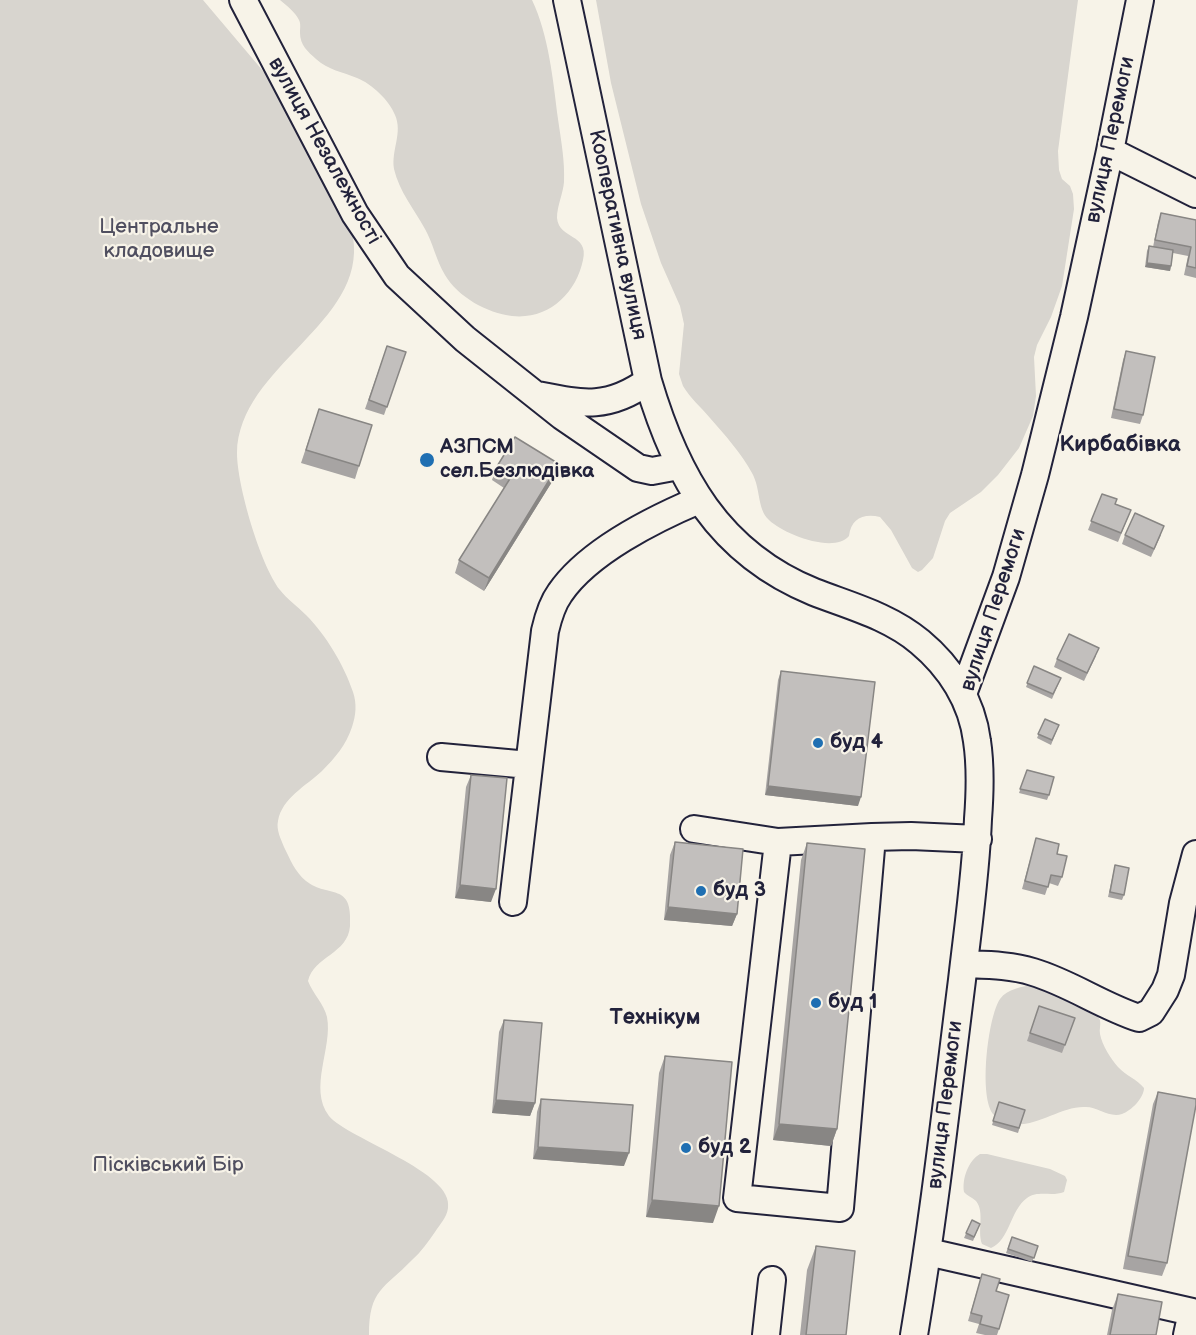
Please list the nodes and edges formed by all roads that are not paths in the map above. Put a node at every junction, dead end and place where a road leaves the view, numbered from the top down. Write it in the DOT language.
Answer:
graph roads {
  1 [pos="243,0"];
  2 [pos="567,0"];
  3 [pos="1140,0"];
  4 [pos="1110,151"];
  5 [pos="1196,194"];
  6 [pos="648,381"];
  7 [pos="534,394"];
  8 [pos="680,466"];
  9 [pos="699,500"];
  10 [pos="963,693"];
  11 [pos="441,757"];
  12 [pos="529,765"];
  13 [pos="694,829"];
  14 [pos="872,837"];
  15 [pos="978,839"];
  16 [pos="778,842"];
  17 [pos="1196,854"];
  18 [pos="513,902"];
  19 [pos="964,964"];
  20 [pos="928,1252"];
  21 [pos="772,1280"];
  22 [pos="766,1335"];
  23 [pos="914,1335"];
  24 [pos="1187,1335"];
  1 -- 7 [label="street, вулиця Незалежності"];
  2 -- 6 [label="street, Кооперативна вулиця"];
  3 -- 4 [label="street, вулиця Перемоги"];
  4 -- 5 [label="street"];
  4 -- 10 [label="street, вулиця Перемоги"];
  6 -- 7 [label="street"];
  6 -- 8 [label="street, Кооперативна вулиця"];
  7 -- 8 [label="street, вулиця Незалежності"];
  8 -- 9 [label="street, Кооперативна вулиця"];
  9 -- 10 [label="street, Кооперативна вулиця"];
  9 -- 12 [label="street"];
  10 -- 15 [label="street, вулиця Перемоги"];
  11 -- 12 [label="street"];
  12 -- 18 [label="street"];
  13 -- 16 [label="street"];
  14 -- 15 [label="street"];
  14 -- 16 [label="street"];
  14 -- 16 [label="street"];
  15 -- 19 [label="street, вулиця Перемоги"];
  17 -- 19 [label="street"];
  19 -- 20 [label="street, вулиця Перемоги"];
  20 -- 23 [label="street, вулиця Перемоги"];
  20 -- 24 [label="street"];
  21 -- 22 [label="street"];
}
